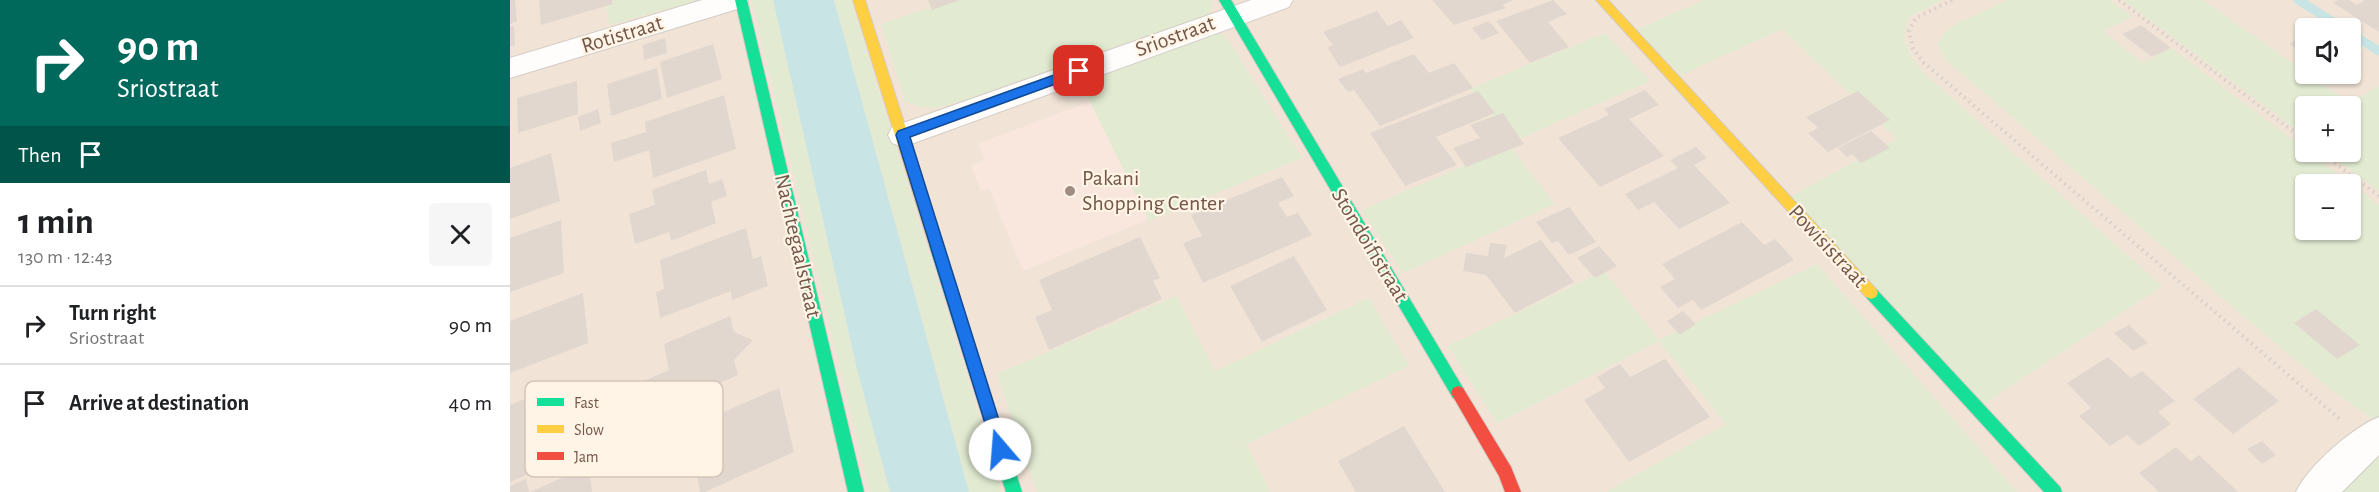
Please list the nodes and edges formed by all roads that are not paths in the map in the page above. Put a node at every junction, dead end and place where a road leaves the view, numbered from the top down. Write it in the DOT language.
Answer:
graph roads {
  1 [pos="734,0"];
  2 [pos="741,0"];
  3 [pos="859,0"];
  4 [pos="1279,0"];
  5 [pos="1602,0"];
  6 [pos="1229,7"];
  7 [pos="510,68"];
  8 [pos="903,135"];
  9 [pos="2374,438"];
  10 [pos="856,492"];
  11 [pos="1014,492"];
  12 [pos="1513,492"];
  13 [pos="2054,492"];
  14 [pos="2314,492"];
  1 -- 7 [label="street, Rotistraat"];
  2 -- 10 [label="street, Nachtegaalstraat"];
  3 -- 8 [label="street"];
  4 -- 6 [label="street, Sriostraat"];
  5 -- 13 [label="street, Powisistraat"];
  6 -- 8 [label="street, Sriostraat"];
  6 -- 12 [label="street, Stondoifistraat"];
  8 -- 11 [label="street"];
  9 -- 14 [label="street"];
}
